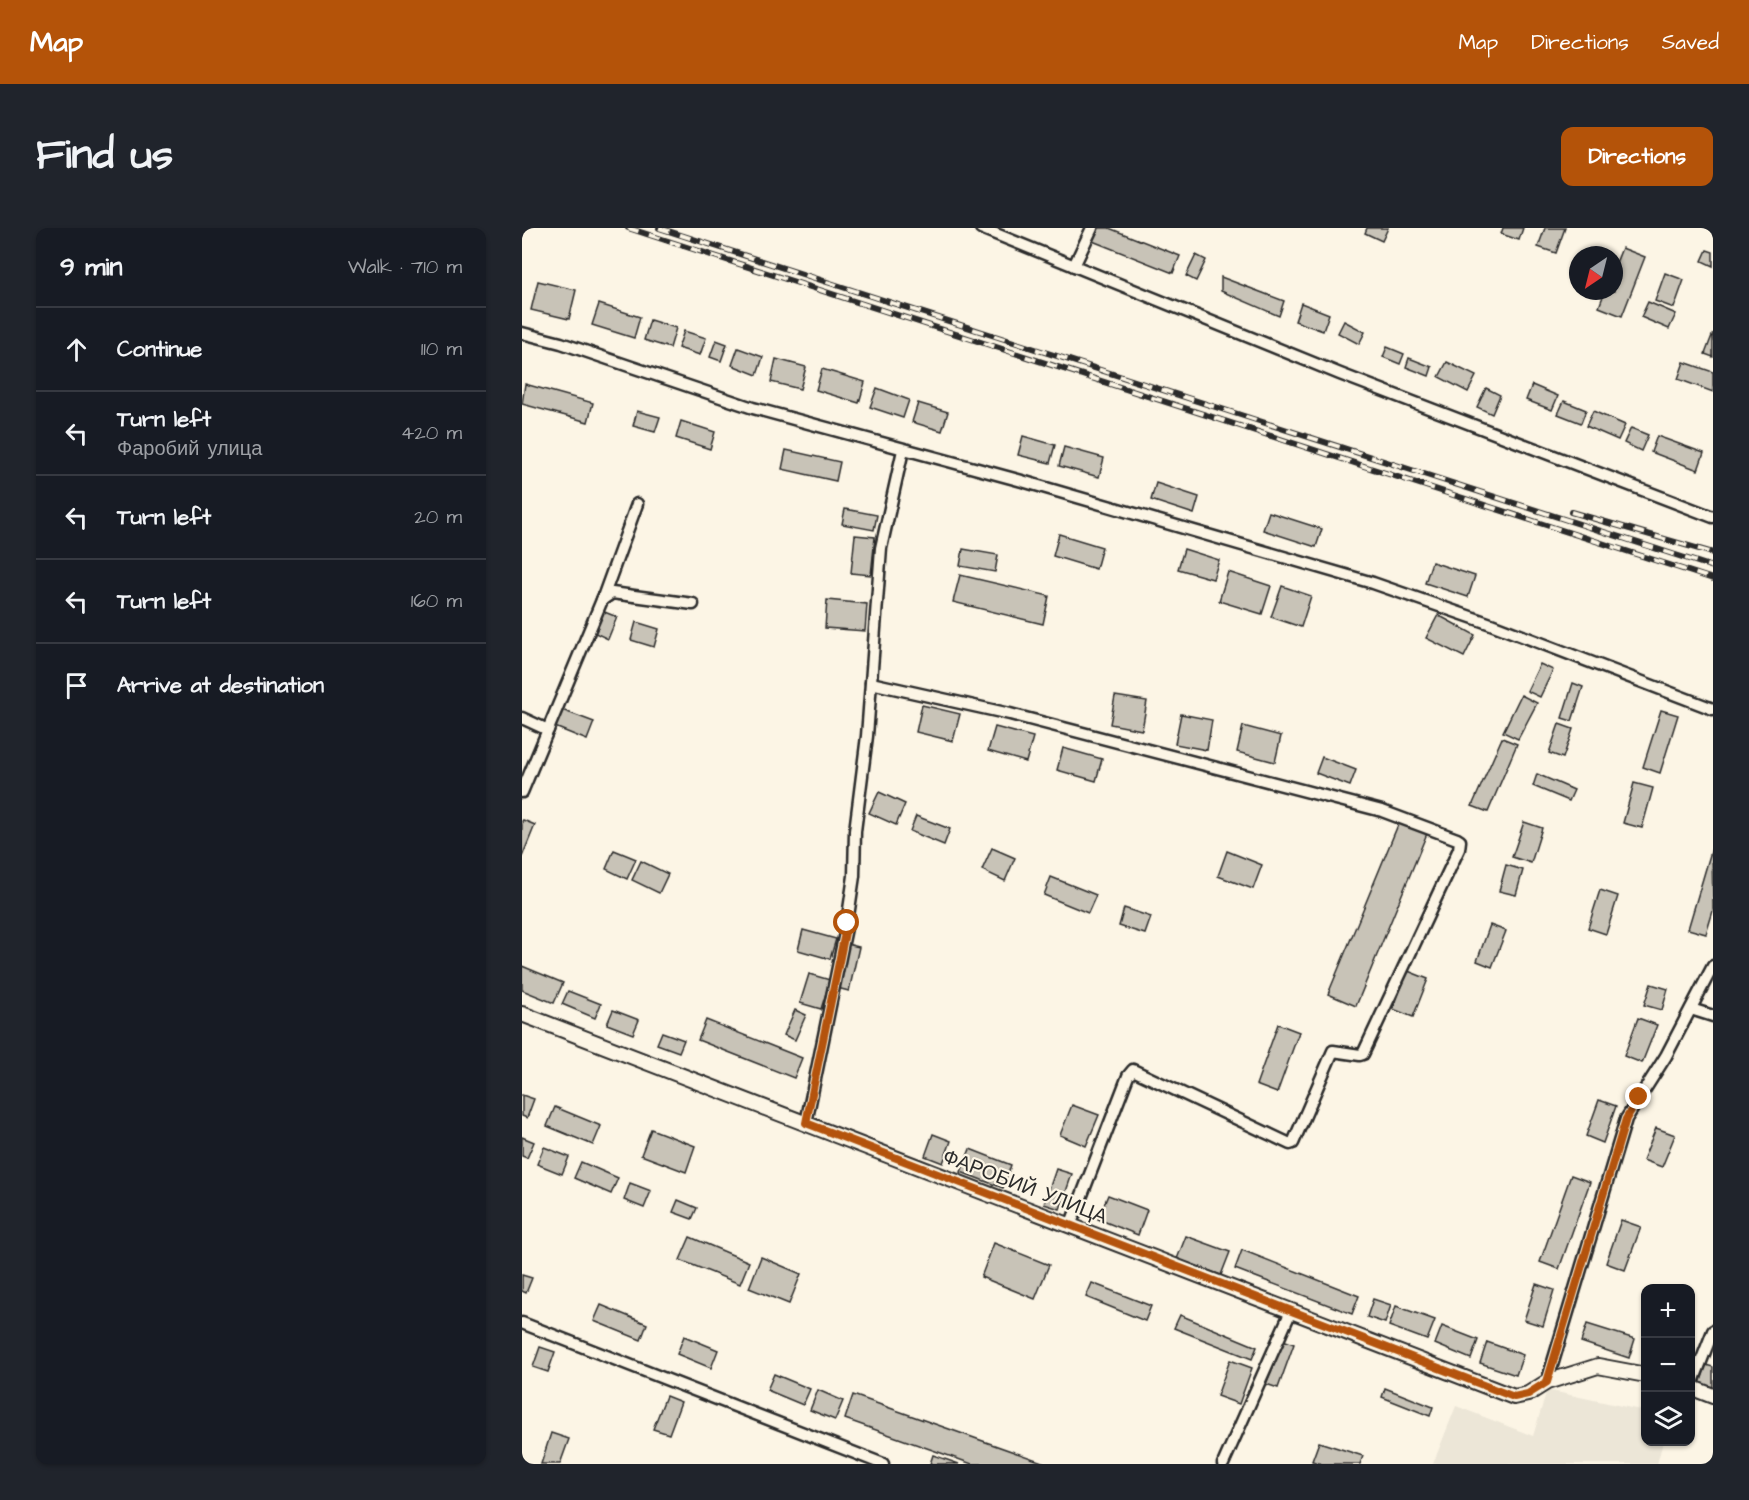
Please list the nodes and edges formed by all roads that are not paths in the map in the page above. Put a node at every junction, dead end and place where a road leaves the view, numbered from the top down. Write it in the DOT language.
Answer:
graph roads {
  1 [pos="981,228"];
  2 [pos="1092,228"];
  3 [pos="1074,266"];
  4 [pos="522,333"];
  5 [pos="903,450"];
  6 [pos="638,504"];
  7 [pos="1713,517"];
  8 [pos="602,600"];
  9 [pos="693,604"];
  10 [pos="871,683"];
  11 [pos="1713,709"];
  12 [pos="522,718"];
  13 [pos="548,729"];
  14 [pos="522,792"];
  15 [pos="1713,966"];
  16 [pos="1691,1009"];
  17 [pos="522,1014"];
  18 [pos="1713,1016"];
  19 [pos="806,1123"];
  20 [pos="1070,1226"];
  21 [pos="1290,1311"];
  22 [pos="522,1323"];
  23 [pos="1713,1331"];
  24 [pos="1641,1374"];
  25 [pos="1695,1377"];
  26 [pos="1547,1382"];
  27 [pos="1695,1389"];
  28 [pos="1713,1396"];
  29 [pos="883,1464"];
  30 [pos="1223,1464"];
  1 -- 3 [label="street"];
  2 -- 3 [label="street"];
  3 -- 7 [label="street"];
  4 -- 5 [label="street"];
  5 -- 10 [label="street"];
  5 -- 11 [label="street"];
  6 -- 8 [label="street"];
  8 -- 9 [label="street"];
  8 -- 13 [label="street"];
  10 -- 19 [label="street"];
  10 -- 20 [label="street"];
  12 -- 13 [label="street"];
  13 -- 14 [label="street"];
  15 -- 16 [label="street"];
  16 -- 18 [label="street"];
  16 -- 26 [label="street"];
  17 -- 19 [label="street, ФАРОБИЙ УЛИЦА"];
  19 -- 20 [label="street, ФАРОБИЙ УЛИЦА"];
  20 -- 21 [label="street, ФАРОБИЙ УЛИЦА"];
  21 -- 26 [label="street, ФАРОБИЙ УЛИЦА"];
  21 -- 30 [label="street"];
  22 -- 29 [label="street"];
  23 -- 25 [label="street"];
  24 -- 26 [label="street"];
  27 -- 28 [label="street"];
}
